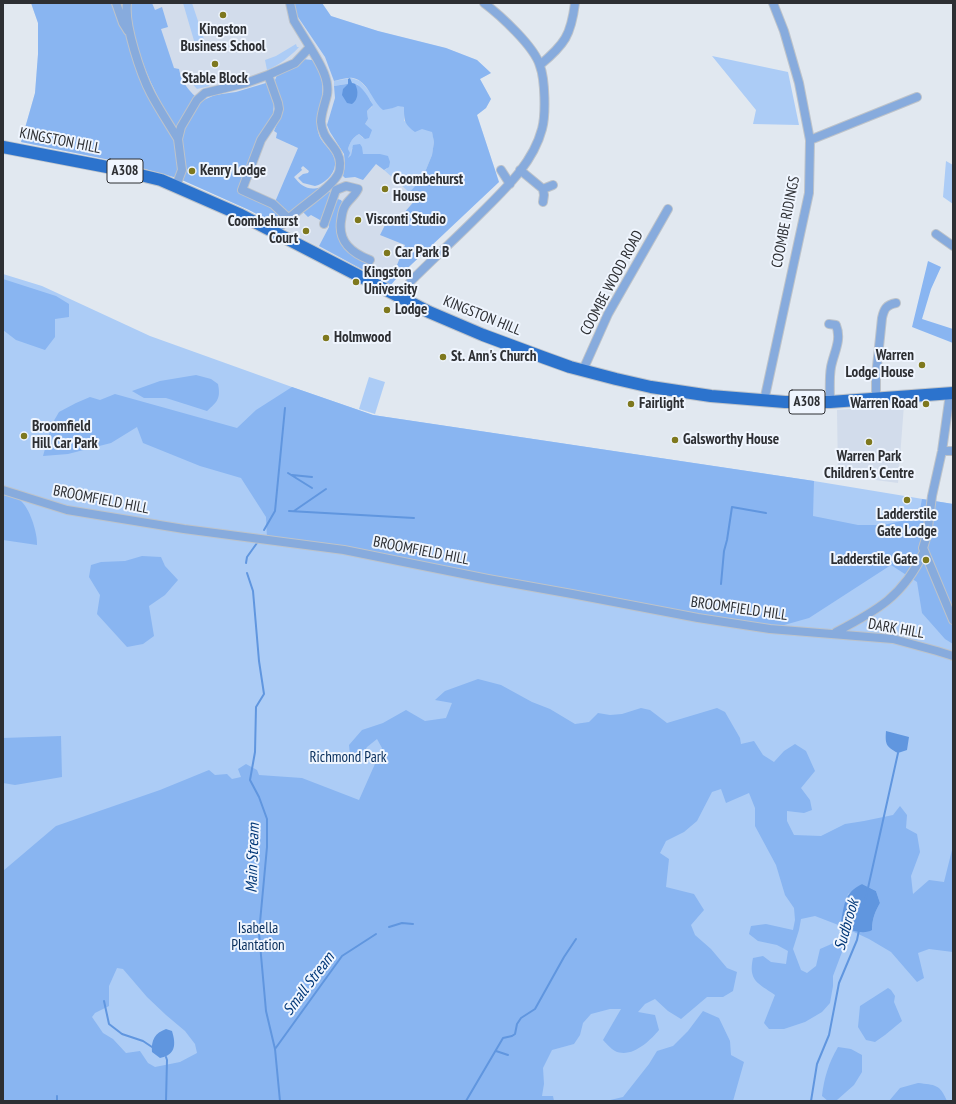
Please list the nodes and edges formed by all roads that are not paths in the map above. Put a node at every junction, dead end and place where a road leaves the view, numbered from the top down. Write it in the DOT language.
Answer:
graph roads {
  1 [pos="116,3"];
  2 [pos="127,3"];
  3 [pos="290,3"];
  4 [pos="484,3"];
  5 [pos="575,3"];
  6 [pos="773,3"];
  7 [pos="131,35"];
  8 [pos="310,47"];
  9 [pos="540,65"];
  10 [pos="268,76"];
  11 [pos="917,97"];
  12 [pos="178,139"];
  13 [pos="810,140"];
  14 [pos="3,146"];
  15 [pos="501,170"];
  16 [pos="520,170"];
  17 [pos="510,184"];
  18 [pos="328,185"];
  19 [pos="553,185"];
  20 [pos="176,186"];
  21 [pos="543,189"];
  22 [pos="335,191"];
  23 [pos="543,202"];
  24 [pos="668,209"];
  25 [pos="288,218"];
  26 [pos="324,224"];
  27 [pos="275,232"];
  28 [pos="936,234"];
  29 [pos="953,246"];
  30 [pos="370,260"];
  31 [pos="401,297"];
  32 [pos="896,303"];
  33 [pos="829,324"];
  34 [pos="583,370"];
  35 [pos="952,393"];
  36 [pos="876,399"];
  37 [pos="764,401"];
  38 [pos="830,402"];
  39 [pos="942,451"];
  40 [pos="953,451"];
  41 [pos="3,490"];
  42 [pos="924,552"];
  43 [pos="953,620"];
  44 [pos="834,634"];
  45 [pos="953,656"];
  1 -- 7 [label="street"];
  2 -- 7 [label="street"];
  3 -- 8 [label="street"];
  4 -- 9 [label="street"];
  5 -- 9 [label="street"];
  6 -- 13 [label="street, COOMBE RIDINGS"];
  7 -- 12 [label="street"];
  8 -- 10 [label="street"];
  8 -- 18 [label="street"];
  9 -- 16 [label="street"];
  10 -- 12 [label="street"];
  10 -- 25 [label="street"];
  11 -- 13 [label="street"];
  12 -- 20 [label="street"];
  13 -- 37 [label="street, COOMBE RIDINGS"];
  14 -- 20 [label="main road, KINGSTON HILL / A308"];
  15 -- 17 [label="street"];
  16 -- 17 [label="street"];
  16 -- 21 [label="street"];
  17 -- 31 [label="street"];
  18 -- 22 [label="street"];
  18 -- 25 [label="street"];
  19 -- 21 [label="street"];
  20 -- 27 [label="main road, KINGSTON HILL / A308"];
  21 -- 23 [label="street"];
  22 -- 26 [label="street"];
  22 -- 30 [label="street"];
  24 -- 34 [label="street, COOMBE WOOD ROAD"];
  25 -- 27 [label="street"];
  27 -- 31 [label="main road, KINGSTON HILL / A308"];
  28 -- 29 [label="street"];
  31 -- 34 [label="main road, KINGSTON HILL / A308"];
  32 -- 36 [label="street"];
  33 -- 38 [label="street"];
  34 -- 37 [label="main road, KINGSTON HILL / A308"];
  35 -- 36 [label="main road, KINGSTON HILL / A308"];
  35 -- 39 [label="street"];
  36 -- 38 [label="main road, KINGSTON HILL / A308"];
  37 -- 38 [label="main road, KINGSTON HILL / A308"];
  39 -- 40 [label="street"];
  39 -- 42 [label="street"];
  41 -- 44 [label="street, BROOMFIELD HILL"];
  42 -- 43 [label="street"];
  42 -- 44 [label="street"];
  44 -- 45 [label="street, DARK HILL"];
}
